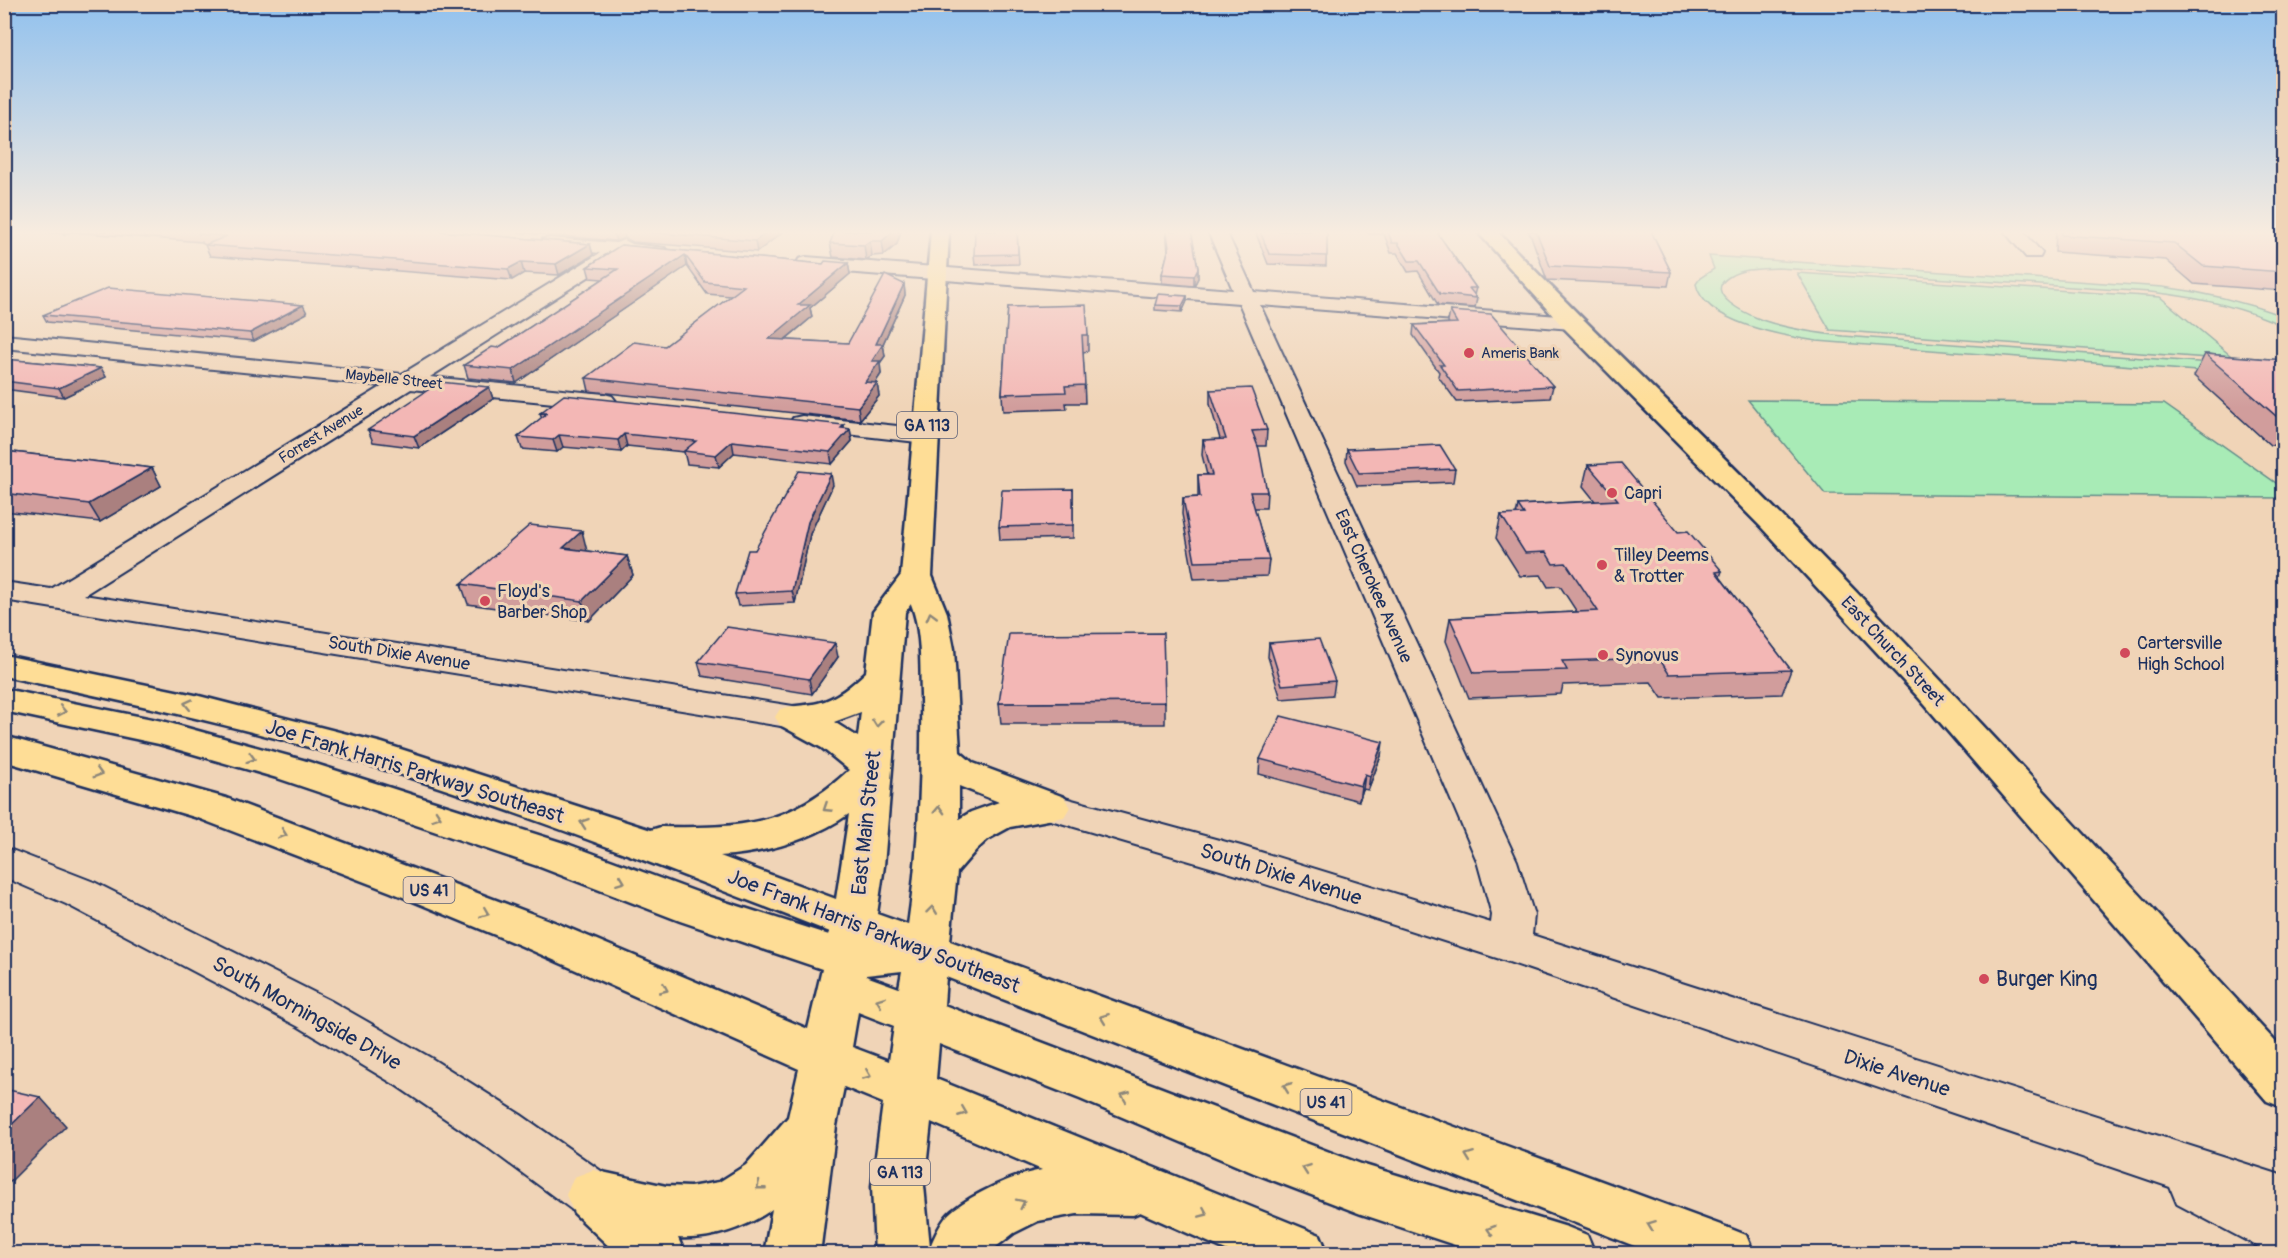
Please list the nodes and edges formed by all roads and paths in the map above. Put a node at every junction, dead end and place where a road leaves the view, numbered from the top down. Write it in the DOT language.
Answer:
graph roads {
  1 [pos="554,290"];
  2 [pos="937,290"];
  3 [pos="1152,290"];
  4 [pos="1243,290"];
  5 [pos="1541,290"];
  6 [pos="1246,297"];
  7 [pos="1572,323"];
  8 [pos="4,341"];
  9 [pos="406,380"];
  10 [pos="625,404"];
  11 [pos="785,421"];
  12 [pos="926,436"];
  13 [pos="916,576"];
  14 [pos="4,591"];
  15 [pos="57,599"];
  16 [pos="4,665"];
  17 [pos="882,676"];
  18 [pos="4,700"];
  19 [pos="793,717"];
  20 [pos="4,748"];
  21 [pos="941,757"];
  22 [pos="872,771"];
  23 [pos="1050,807"];
  24 [pos="640,842"];
  25 [pos="4,861"];
  26 [pos="937,869"];
  27 [pos="1510,945"];
  28 [pos="927,950"];
  29 [pos="847,956"];
  30 [pos="2185,975"];
  31 [pos="919,1016"];
  32 [pos="2283,1052"];
  33 [pos="825,1058"];
  34 [pos="2283,1086"];
  35 [pos="909,1091"];
  36 [pos="811,1126"];
  37 [pos="2134,1152"];
  38 [pos="1150,1190"];
  39 [pos="593,1195"];
  40 [pos="2283,1201"];
  41 [pos="2283,1233"];
  42 [pos="657,1254"];
  43 [pos="792,1254"];
  44 [pos="903,1254"];
  45 [pos="955,1254"];
  46 [pos="1300,1254"];
  47 [pos="1567,1254"];
  48 [pos="1726,1254"];
  1 -- 9 [label="street, Forrest Avenue"];
  2 -- 12 [label="main road, GA 113"];
  3 -- 6 [label="street"];
  4 -- 6 [label="street, East Cherokee Avenue"];
  5 -- 7 [label="main road, East Church Street"];
  6 -- 7 [label="street"];
  6 -- 27 [label="street, East Cherokee Avenue"];
  7 -- 30 [label="main road, East Church Street"];
  8 -- 9 [label="street, Maybelle Street"];
  9 -- 10 [label="street, Maybelle Street"];
  9 -- 15 [label="street, Forrest Avenue"];
  11 -- 12 [label="street"];
  12 -- 13 [label="main road, GA 113"];
  13 -- 17 [label="main road, East Main Street"];
  21 -- 13 [label="main road, GA 113, one-way"];
  14 -- 15 [label="street, South Dixie Avenue"];
  15 -- 19 [label="street, South Dixie Avenue"];
  24 -- 16 [label="main road, Joe Frank Harris Parkway Southeast, one-way"];
  17 -- 19 [label="main road"];
  17 -- 22 [label="main road, East Main Street, one-way"];
  18 -- 29 [label="main road, one-way"];
  19 -- 22 [label="main road"];
  20 -- 33 [label="main road, US 41, one-way"];
  21 -- 23 [label="main road"];
  26 -- 21 [label="main road, GA 113, one-way"];
  22 -- 24 [label="main road, one-way"];
  22 -- 29 [label="main road, East Main Street"];
  23 -- 26 [label="main road"];
  23 -- 27 [label="street, South Dixie Avenue"];
  24 -- 29 [label="main road, Joe Frank Harris Parkway Southeast"];
  25 -- 39 [label="street, South Morningside Drive"];
  28 -- 26 [label="main road, GA 113, one-way"];
  27 -- 37 [label="street, Dixie Avenue"];
  28 -- 29 [label="main road"];
  28 -- 31 [label="main road, GA 113"];
  48 -- 28 [label="main road, Joe Frank Harris Parkway Southeast / US 41, one-way"];
  31 -- 29 [label="main road, one-way"];
  29 -- 33 [label="main road, East Main Street"];
  30 -- 32 [label="main road"];
  30 -- 34 [label="main road, East Church Street"];
  31 -- 35 [label="main road, GA 113"];
  47 -- 31 [label="main road, one-way"];
  33 -- 35 [label="main road, US 41, one-way"];
  33 -- 36 [label="main road, East Main Street"];
  35 -- 38 [label="main road, US 41, one-way"];
  35 -- 44 [label="main road, GA 113"];
  36 -- 39 [label="main road, one-way"];
  36 -- 43 [label="main road, East Main Street"];
  37 -- 40 [label="street, Dixie Avenue"];
  37 -- 41 [label="street"];
  45 -- 38 [label="main road, one-way"];
  38 -- 46 [label="main road, US 41, one-way"];
  39 -- 42 [label="main road"];
}
